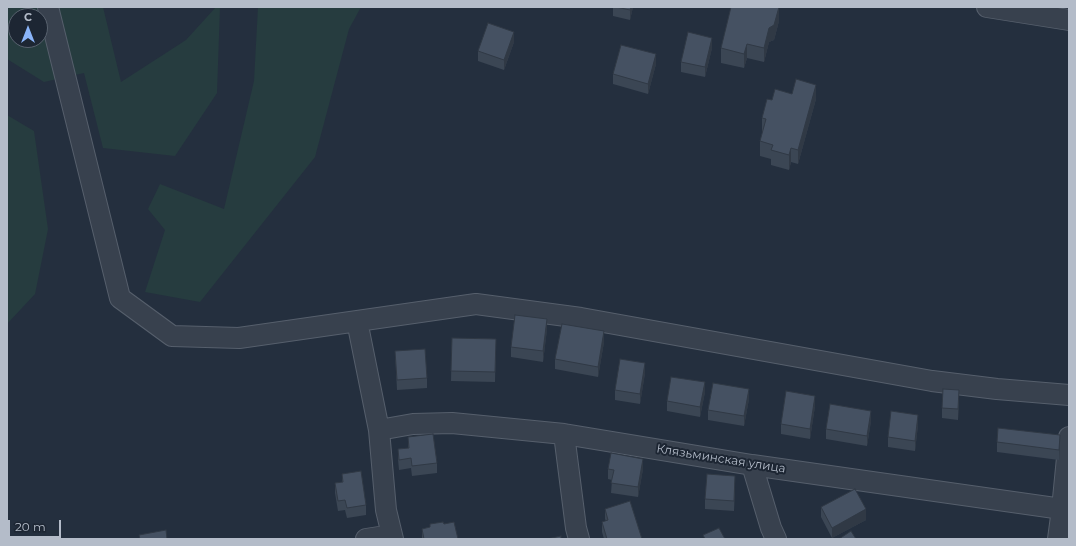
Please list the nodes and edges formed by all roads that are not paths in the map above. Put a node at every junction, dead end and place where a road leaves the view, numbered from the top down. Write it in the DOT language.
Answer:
graph roads {
  1 [pos="48,7"];
  2 [pos="988,7"];
  3 [pos="1069,20"];
  4 [pos="357,321"];
  5 [pos="1069,395"];
  6 [pos="379,430"];
  7 [pos="564,434"];
  8 [pos="1069,437"];
  9 [pos="752,465"];
  10 [pos="1066,509"];
  11 [pos="393,537"];
  12 [pos="366,539"];
  13 [pos="579,539"];
  14 [pos="776,539"];
  15 [pos="1058,539"];
  1 -- 4 [label="street"];
  2 -- 3 [label="street"];
  4 -- 5 [label="street"];
  4 -- 6 [label="street"];
  6 -- 7 [label="street, Клязьминская улица"];
  6 -- 11 [label="street"];
  7 -- 9 [label="street, Клязьминская улица"];
  7 -- 13 [label="street"];
  8 -- 10 [label="street"];
  9 -- 10 [label="street, Клязьминская улица"];
  9 -- 14 [label="street"];
  10 -- 15 [label="street"];
  11 -- 12 [label="street"];
}
